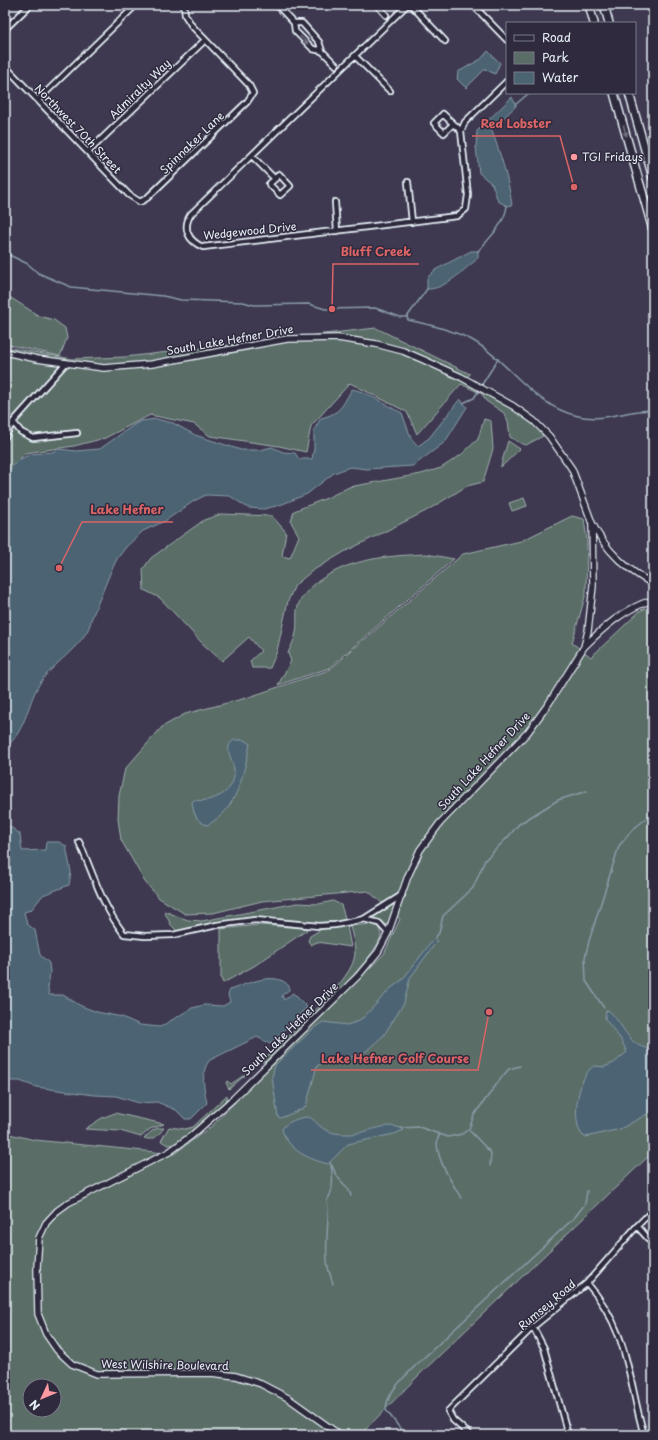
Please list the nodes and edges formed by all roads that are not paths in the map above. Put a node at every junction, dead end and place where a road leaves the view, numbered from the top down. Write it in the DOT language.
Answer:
graph roads {
  1 [pos="30,5"];
  2 [pos="136,5"];
  3 [pos="184,5"];
  4 [pos="277,5"];
  5 [pos="377,5"];
  6 [pos="406,5"];
  7 [pos="411,5"];
  8 [pos="474,5"];
  9 [pos="589,5"];
  10 [pos="604,5"];
  11 [pos="386,15"];
  12 [pos="294,22"];
  13 [pos="594,22"];
  14 [pos="609,22"];
  15 [pos="5,29"];
  16 [pos="506,39"];
  17 [pos="205,40"];
  18 [pos="445,41"];
  19 [pos="322,51"];
  20 [pos="355,56"];
  21 [pos="336,64"];
  22 [pos="5,66"];
  23 [pos="506,82"];
  24 [pos="390,92"];
  25 [pos="614,94"];
  26 [pos="629,94"];
  27 [pos="38,100"];
  28 [pos="453,124"];
  29 [pos="461,131"];
  30 [pos="88,152"];
  31 [pos="252,156"];
  32 [pos="653,178"];
  33 [pos="275,179"];
  34 [pos="408,182"];
  35 [pos="140,202"];
  36 [pos="336,202"];
  37 [pos="412,222"];
  38 [pos="653,230"];
  39 [pos="337,231"];
  40 [pos="5,352"];
  41 [pos="66,363"];
  42 [pos="13,422"];
  43 [pos="77,433"];
  44 [pos="5,438"];
  45 [pos="592,523"];
  46 [pos="653,584"];
  47 [pos="653,600"];
  48 [pos="584,647"];
  49 [pos="79,842"];
  50 [pos="402,895"];
  51 [pos="364,919"];
  52 [pos="388,932"];
  53 [pos="653,1210"];
  54 [pos="636,1226"];
  55 [pos="653,1244"];
  56 [pos="587,1283"];
  57 [pos="533,1327"];
  58 [pos="72,1364"];
  59 [pos="340,1435"];
  60 [pos="470,1435"];
  61 [pos="568,1435"];
  62 [pos="644,1435"];
  1 -- 15 [label="street"];
  2 -- 27 [label="street"];
  3 -- 17 [label="street"];
  4 -- 12 [label="street"];
  5 -- 11 [label="street"];
  6 -- 20 [label="street, Wedgewood Drive"];
  7 -- 18 [label="street"];
  8 -- 16 [label="street"];
  9 -- 13 [label="highway"];
  10 -- 14 [label="highway"];
  12 -- 19 [label="street"];
  12 -- 19 [label="street, one-way"];
  17 -- 30 [label="street, Admiralty Way"];
  17 -- 35 [label="street, Spinnaker Lane"];
  19 -- 21 [label="street"];
  20 -- 24 [label="street"];
  20 -- 31 [label="street, Wedgewood Drive"];
  22 -- 27 [label="street, Northwest 70th Street"];
  23 -- 29 [label="street"];
  25 -- 38 [label="highway, one-way"];
  26 -- 32 [label="highway"];
  27 -- 30 [label="street, Northwest 70th Street"];
  28 -- 29 [label="street"];
  29 -- 37 [label="street, Wedgewood Drive"];
  30 -- 35 [label="street, Northwest 70th Street"];
  31 -- 33 [label="street"];
  31 -- 39 [label="street, Wedgewood Drive"];
  33 -- 33 [label="street"];
  34 -- 37 [label="street"];
  36 -- 39 [label="street"];
  37 -- 39 [label="street, Wedgewood Drive"];
  40 -- 41 [label="street, South Lake Hefner Drive"];
  41 -- 42 [label="street"];
  41 -- 45 [label="street, South Lake Hefner Drive"];
  42 -- 43 [label="street"];
  42 -- 44 [label="street"];
  45 -- 46 [label="street"];
  45 -- 48 [label="street, South Lake Hefner Drive"];
  47 -- 48 [label="street"];
  48 -- 50 [label="street, South Lake Hefner Drive"];
  49 -- 51 [label="street"];
  50 -- 51 [label="street"];
  50 -- 52 [label="street, South Lake Hefner Drive"];
  51 -- 52 [label="street"];
  52 -- 58 [label="street, South Lake Hefner Drive"];
  53 -- 54 [label="street, Rumsey Road"];
  54 -- 55 [label="street"];
  54 -- 56 [label="street, Rumsey Road"];
  56 -- 57 [label="street, Rumsey Road"];
  56 -- 62 [label="street"];
  57 -- 60 [label="street, Rumsey Road"];
  57 -- 61 [label="street"];
  58 -- 59 [label="street, West Wilshire Boulevard"];
}
